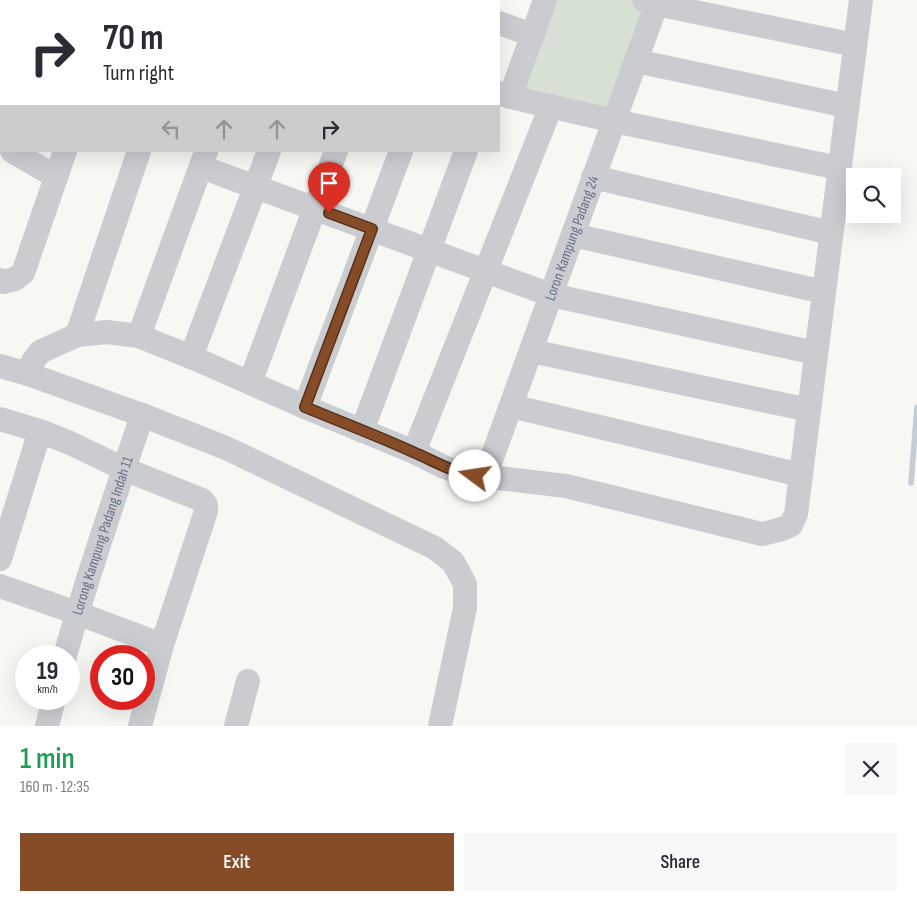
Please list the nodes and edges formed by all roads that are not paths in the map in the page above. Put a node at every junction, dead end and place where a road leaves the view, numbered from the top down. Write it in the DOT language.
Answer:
graph roads {
  1 [pos="546,0"];
  2 [pos="861,0"];
  3 [pos="652,1"];
  4 [pos="500,24"];
  5 [pos="533,35"];
  6 [pos="855,45"];
  7 [pos="636,61"];
  8 [pos="504,95"];
  9 [pos="551,106"];
  10 [pos="847,106"];
  11 [pos="614,121"];
  12 [pos="14,152"];
  13 [pos="65,152"];
  14 [pos="139,152"];
  15 [pos="269,152"];
  16 [pos="336,152"];
  17 [pos="401,152"];
  18 [pos="466,152"];
  19 [pos="204,159"];
  20 [pos="840,168"];
  21 [pos="56,177"];
  22 [pos="593,177"];
  23 [pos="256,187"];
  24 [pos="315,208"];
  25 [pos="372,229"];
  26 [pos="831,233"];
  27 [pos="572,235"];
  28 [pos="430,250"];
  29 [pos="486,271"];
  30 [pos="7,279"];
  31 [pos="824,292"];
  32 [pos="551,295"];
  33 [pos="77,335"];
  34 [pos="139,336"];
  35 [pos="531,351"];
  36 [pos="816,353"];
  37 [pos="191,356"];
  38 [pos="0,366"];
  39 [pos="28,374"];
  40 [pos="250,383"];
  41 [pos="511,406"];
  42 [pos="305,407"];
  43 [pos="809,410"];
  44 [pos="142,415"];
  45 [pos="0,419"];
  46 [pos="40,431"];
  47 [pos="362,431"];
  48 [pos="414,452"];
  49 [pos="124,469"];
  50 [pos="801,475"];
  51 [pos="485,477"];
  52 [pos="0,560"];
  53 [pos="0,586"];
  54 [pos="77,612"];
  55 [pos="68,645"];
  56 [pos="162,645"];
  57 [pos="248,681"];
  58 [pos="51,710"];
  59 [pos="46,726"];
  60 [pos="140,726"];
  61 [pos="236,726"];
  62 [pos="440,726"];
  1 -- 5 [label="street"];
  2 -- 6 [label="street"];
  3 -- 6 [label="street"];
  3 -- 7 [label="street, Loron Kampung Padang 24"];
  4 -- 5 [label="street"];
  5 -- 8 [label="street"];
  6 -- 10 [label="street"];
  7 -- 10 [label="street"];
  7 -- 11 [label="street, Loron Kampung Padang 24"];
  8 -- 9 [label="street"];
  9 -- 11 [label="street"];
  9 -- 29 [label="street"];
  10 -- 20 [label="street"];
  11 -- 20 [label="street"];
  11 -- 22 [label="street, Loron Kampung Padang 24"];
  12 -- 21 [label="street"];
  13 -- 21 [label="street"];
  14 -- 33 [label="street"];
  15 -- 23 [label="street"];
  16 -- 24 [label="street"];
  17 -- 25 [label="street"];
  18 -- 28 [label="street"];
  19 -- 23 [label="street"];
  19 -- 34 [label="street"];
  20 -- 26 [label="street"];
  21 -- 30 [label="street"];
  22 -- 26 [label="street"];
  22 -- 27 [label="street, Loron Kampung Padang 24"];
  23 -- 24 [label="street"];
  23 -- 37 [label="street"];
  24 -- 25 [label="street"];
  24 -- 40 [label="street"];
  25 -- 28 [label="street"];
  25 -- 42 [label="street"];
  26 -- 31 [label="street"];
  27 -- 31 [label="street"];
  27 -- 32 [label="street, Loron Kampung Padang 24"];
  28 -- 29 [label="street"];
  28 -- 47 [label="street"];
  29 -- 32 [label="street"];
  29 -- 48 [label="street"];
  31 -- 36 [label="street"];
  32 -- 35 [label="street, Loron Kampung Padang 24"];
  32 -- 36 [label="street"];
  33 -- 34 [label="street"];
  33 -- 39 [label="street"];
  34 -- 37 [label="street"];
  35 -- 41 [label="street, Loron Kampung Padang 24"];
  35 -- 43 [label="street"];
  36 -- 43 [label="street"];
  37 -- 40 [label="street"];
  38 -- 39 [label="street"];
  39 -- 44 [label="street"];
  40 -- 42 [label="street"];
  41 -- 50 [label="street"];
  41 -- 51 [label="street, Loron Kampung Padang 24"];
  42 -- 47 [label="street"];
  43 -- 50 [label="street"];
  44 -- 49 [label="street, Lorong Kampung Padang Indah 11"];
  44 -- 62 [label="street"];
  45 -- 46 [label="street"];
  46 -- 49 [label="street"];
  46 -- 52 [label="street"];
  47 -- 48 [label="street"];
  48 -- 51 [label="street"];
  49 -- 54 [label="street, Lorong Kampung Padang Indah 11"];
  49 -- 56 [label="street"];
  50 -- 51 [label="street"];
  53 -- 54 [label="street"];
  54 -- 55 [label="street, Lorong Kampung Padang Indah 11"];
  54 -- 56 [label="street"];
  56 -- 60 [label="street"];
  57 -- 61 [label="street"];
  58 -- 59 [label="street"];
}
